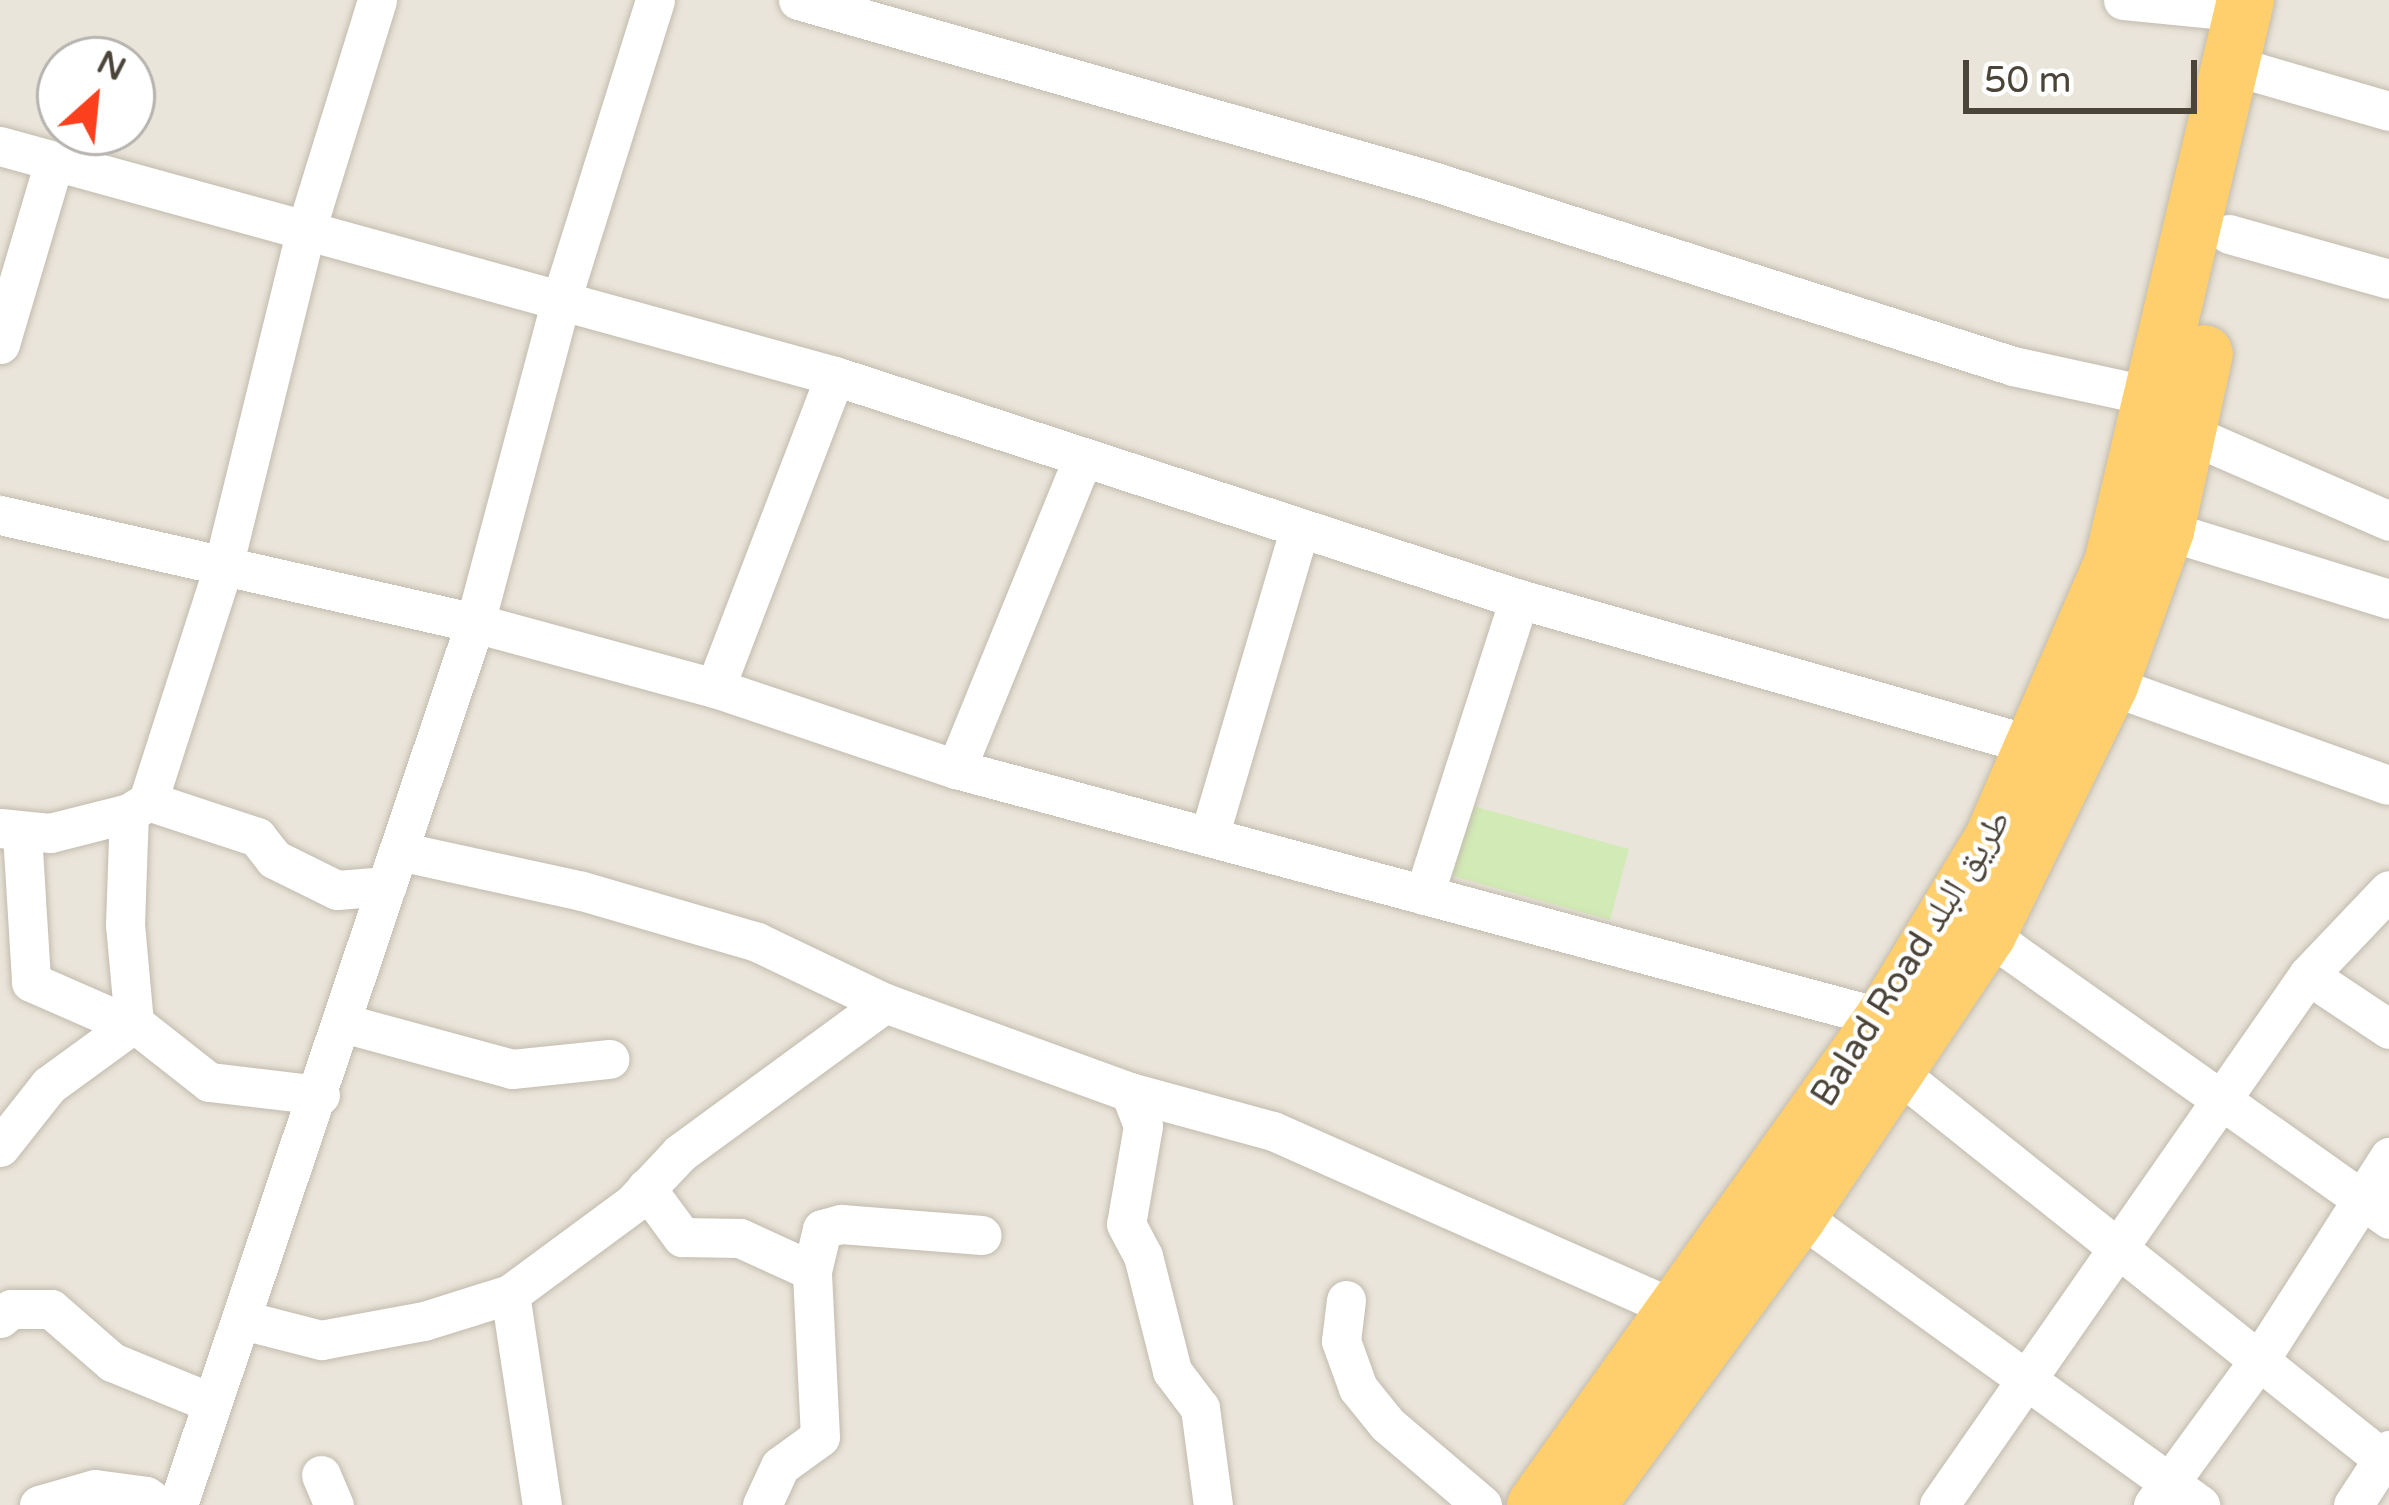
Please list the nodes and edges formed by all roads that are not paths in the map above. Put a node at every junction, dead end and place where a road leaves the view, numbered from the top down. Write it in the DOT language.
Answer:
graph roads {
  1 [pos="377,0"];
  2 [pos="655,0"];
  3 [pos="798,0"];
  4 [pos="2123,0"];
  5 [pos="2254,4"];
  6 [pos="2258,73"];
  7 [pos="2389,111"];
  8 [pos="0,146"];
  9 [pos="53,164"];
  10 [pos="304,233"];
  11 [pos="2229,234"];
  12 [pos="2389,279"];
  13 [pos="562,297"];
  14 [pos="0,344"];
  15 [pos="835,376"];
  16 [pos="2172,415"];
  17 [pos="1082,460"];
  18 [pos="0,514"];
  19 [pos="2389,521"];
  20 [pos="2165,530"];
  21 [pos="1299,531"];
  22 [pos="223,567"];
  23 [pos="1519,599"];
  24 [pos="2389,599"];
  25 [pos="475,622"];
  26 [pos="2109,685"];
  27 [pos="716,688"];
  28 [pos="2036,746"];
  29 [pos="956,770"];
  30 [pos="2388,785"];
  31 [pos="138,807"];
  32 [pos="11,831"];
  33 [pos="1210,833"];
  34 [pos="393,869"];
  35 [pos="2389,890"];
  36 [pos="1424,895"];
  37 [pos="1987,934"];
  38 [pos="2308,975"];
  39 [pos="885,1003"];
  40 [pos="130,1023"];
  41 [pos="343,1023"];
  42 [pos="2389,1029"];
  43 [pos="1890,1045"];
  44 [pos="609,1058"];
  45 [pos="1130,1091"];
  46 [pos="2222,1095"];
  47 [pos="320,1096"];
  48 [pos="0,1147"];
  49 [pos="2389,1157"];
  50 [pos="646,1188"];
  51 [pos="2376,1208"];
  52 [pos="1798,1215"];
  53 [pos="982,1234"];
  54 [pos="2116,1243"];
  55 [pos="812,1271"];
  56 [pos="510,1294"];
  57 [pos="1346,1300"];
  58 [pos="1673,1308"];
  59 [pos="0,1318"];
  60 [pos="243,1320"];
  61 [pos="2260,1359"];
  62 [pos="2029,1378"];
  63 [pos="212,1402"];
  64 [pos="2387,1458"];
  65 [pos="2174,1498"];
  66 [pos="1603,1499"];
  67 [pos="39,1505"];
  68 [pos="158,1505"];
  69 [pos="178,1505"];
  70 [pos="542,1505"];
  71 [pos="762,1505"];
  72 [pos="1213,1505"];
  73 [pos="1482,1505"];
  74 [pos="1535,1505"];
  75 [pos="1939,1505"];
  76 [pos="2354,1505"];
  1 -- 10 [label="street"];
  2 -- 13 [label="street"];
  3 -- 16 [label="street"];
  4 -- 5 [label="street"];
  5 -- 6 [label="highway, Balad Road طريق البلد"];
  5 -- 16 [label="highway, Balad Road طريق البلد"];
  6 -- 7 [label="street"];
  6 -- 11 [label="highway, Balad Road طريق البلد"];
  8 -- 9 [label="street"];
  9 -- 10 [label="street"];
  9 -- 14 [label="street"];
  10 -- 13 [label="street"];
  10 -- 22 [label="street"];
  11 -- 12 [label="street"];
  11 -- 16 [label="highway, Balad Road طريق البلد"];
  13 -- 15 [label="street"];
  13 -- 25 [label="street"];
  15 -- 17 [label="street"];
  15 -- 27 [label="street"];
  16 -- 19 [label="street"];
  16 -- 20 [label="highway, Balad Road طريق البلد"];
  16 -- 28 [label="highway, Balad Road طريق البلد"];
  17 -- 21 [label="street"];
  17 -- 29 [label="street"];
  18 -- 22 [label="street"];
  20 -- 24 [label="street"];
  20 -- 26 [label="highway, Balad Road طريق البلد"];
  21 -- 23 [label="street"];
  21 -- 33 [label="street"];
  22 -- 25 [label="street"];
  22 -- 31 [label="street"];
  23 -- 28 [label="street"];
  23 -- 36 [label="street"];
  25 -- 27 [label="street"];
  25 -- 34 [label="street"];
  26 -- 30 [label="street"];
  26 -- 37 [label="highway, Balad Road طريق البلد"];
  27 -- 29 [label="street"];
  28 -- 43 [label="highway, Balad Road طريق البلد"];
  29 -- 33 [label="street"];
  31 -- 32 [label="street"];
  31 -- 34 [label="street"];
  31 -- 40 [label="street"];
  32 -- 40 [label="street"];
  33 -- 36 [label="street"];
  34 -- 39 [label="street"];
  34 -- 41 [label="street"];
  35 -- 38 [label="street"];
  36 -- 43 [label="street"];
  37 -- 43 [label="highway, Balad Road طريق البلد"];
  37 -- 46 [label="street"];
  38 -- 42 [label="street"];
  38 -- 46 [label="street"];
  39 -- 45 [label="street"];
  39 -- 50 [label="street"];
  40 -- 47 [label="street"];
  40 -- 48 [label="street"];
  41 -- 44 [label="street"];
  41 -- 47 [label="street"];
  43 -- 52 [label="highway, Balad Road طريق البلد"];
  43 -- 54 [label="street"];
  43 -- 58 [label="highway, Balad Road طريق البلد"];
  45 -- 58 [label="street"];
  45 -- 72 [label="street"];
  46 -- 51 [label="street"];
  46 -- 54 [label="street"];
  47 -- 60 [label="street"];
  49 -- 51 [label="street"];
  50 -- 55 [label="street"];
  50 -- 56 [label="street"];
  51 -- 61 [label="street"];
  52 -- 62 [label="street"];
  52 -- 66 [label="highway, Balad Road طريق البلد"];
  53 -- 55 [label="street"];
  54 -- 61 [label="street"];
  54 -- 62 [label="street"];
  55 -- 71 [label="street"];
  56 -- 60 [label="street"];
  56 -- 70 [label="street"];
  57 -- 73 [label="street"];
  58 -- 74 [label="highway, Balad Road طريق البلد"];
  59 -- 63 [label="street"];
  60 -- 63 [label="street"];
  61 -- 64 [label="street"];
  61 -- 65 [label="street"];
  62 -- 65 [label="street"];
  62 -- 75 [label="street"];
  63 -- 69 [label="street"];
  64 -- 76 [label="street"];
  67 -- 68 [label="street"];
}
